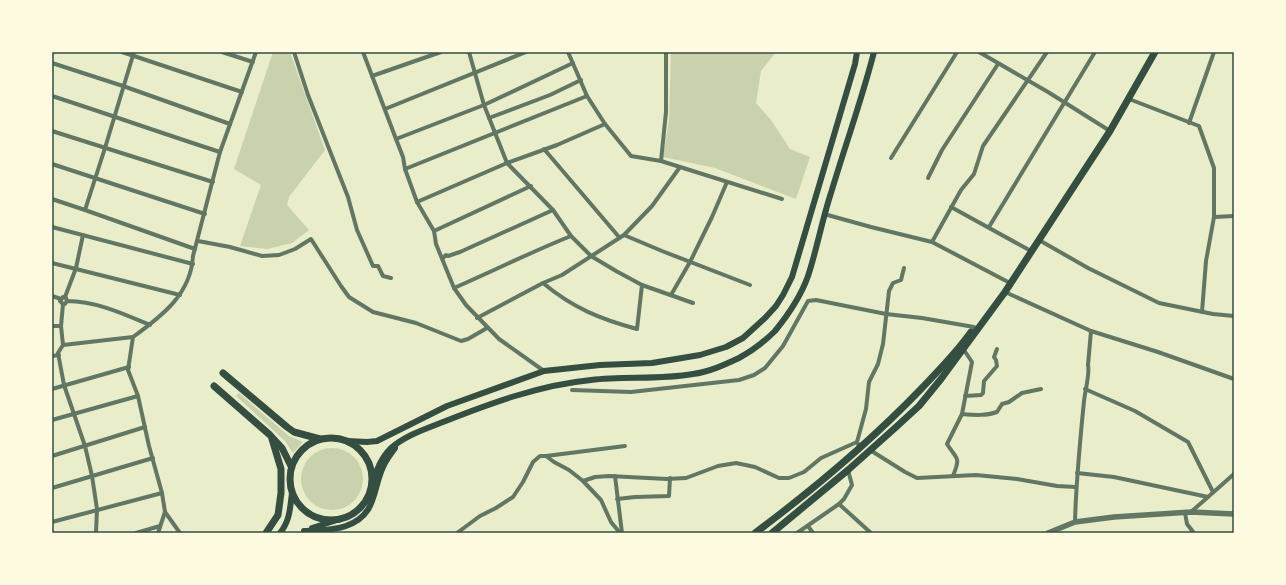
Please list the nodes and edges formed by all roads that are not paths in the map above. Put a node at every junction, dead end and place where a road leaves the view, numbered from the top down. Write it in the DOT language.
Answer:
graph roads {
  1 [pos="122,52"];
  2 [pos="222,52"];
  3 [pos="256,52"];
  4 [pos="294,52"];
  5 [pos="364,52"];
  6 [pos="441,52"];
  7 [pos="469,52"];
  8 [pos="526,52"];
  9 [pos="568,52"];
  10 [pos="666,52"];
  11 [pos="857,52"];
  12 [pos="874,52"];
  13 [pos="957,52"];
  14 [pos="979,52"];
  15 [pos="1047,52"];
  16 [pos="1095,52"];
  17 [pos="1155,52"];
  18 [pos="1214,52"];
  19 [pos="134,54"];
  20 [pos="253,62"];
  21 [pos="52,63"];
  22 [pos="573,63"];
  23 [pos="998,64"];
  24 [pos="475,74"];
  25 [pos="372,76"];
  26 [pos="581,80"];
  27 [pos="1027,80"];
  28 [pos="123,86"];
  29 [pos="242,92"];
  30 [pos="52,96"];
  31 [pos="587,96"];
  32 [pos="1129,99"];
  33 [pos="1065,103"];
  34 [pos="484,105"];
  35 [pos="385,109"];
  36 [pos="115,116"];
  37 [pos="489,118"];
  38 [pos="1189,122"];
  39 [pos="230,124"];
  40 [pos="604,124"];
  41 [pos="52,131"];
  42 [pos="1110,131"];
  43 [pos="494,133"];
  44 [pos="396,139"];
  45 [pos="105,148"];
  46 [pos="544,149"];
  47 [pos="220,152"];
  48 [pos="891,158"];
  49 [pos="661,161"];
  50 [pos="506,163"];
  51 [pos="52,164"];
  52 [pos="680,167"];
  53 [pos="405,169"];
  54 [pos="95,178"];
  55 [pos="928,178"];
  56 [pos="213,182"];
  57 [pos="727,182"];
  58 [pos="531,186"];
  59 [pos="782,199"];
  60 [pos="52,200"];
  61 [pos="417,202"];
  62 [pos="952,206"];
  63 [pos="85,210"];
  64 [pos="553,210"];
  65 [pos="205,214"];
  66 [pos="824,214"];
  67 [pos="1234,216"];
  68 [pos="1214,217"];
  69 [pos="52,227"];
  70 [pos="989,227"];
  71 [pos="434,231"];
  72 [pos="624,234"];
  73 [pos="83,235"];
  74 [pos="571,236"];
  75 [pos="619,237"];
  76 [pos="1039,240"];
  77 [pos="198,241"];
  78 [pos="932,242"];
  79 [pos="195,249"];
  80 [pos="1031,251"];
  81 [pos="591,256"];
  82 [pos="443,258"];
  83 [pos="690,262"];
  84 [pos="52,263"];
  85 [pos="193,264"];
  86 [pos="76,268"];
  87 [pos="904,268"];
  88 [pos="391,278"];
  89 [pos="543,283"];
  90 [pos="1010,283"];
  91 [pos="642,285"];
  92 [pos="750,285"];
  93 [pos="454,288"];
  94 [pos="1005,292"];
  95 [pos="180,295"];
  96 [pos="671,295"];
  97 [pos="52,296"];
  98 [pos="64,301"];
  99 [pos="693,303"];
  100 [pos="1202,312"];
  101 [pos="886,314"];
  102 [pos="1234,316"];
  103 [pos="477,318"];
  104 [pos="150,325"];
  105 [pos="52,326"];
  106 [pos="61,326"];
  107 [pos="974,327"];
  108 [pos="488,328"];
  109 [pos="1091,331"];
  110 [pos="133,337"];
  111 [pos="63,345"];
  112 [pos="997,349"];
  113 [pos="964,350"];
  114 [pos="59,355"];
  115 [pos="52,356"];
  116 [pos="129,367"];
  117 [pos="544,371"];
  118 [pos="223,373"];
  119 [pos="1234,378"];
  120 [pos="64,385"];
  121 [pos="214,386"];
  122 [pos="52,389"];
  123 [pos="1041,389"];
  124 [pos="1085,389"];
  125 [pos="572,390"];
  126 [pos="138,396"];
  127 [pos="965,396"];
  128 [pos="74,413"];
  129 [pos="962,414"];
  130 [pos="52,420"];
  131 [pos="145,427"];
  132 [pos="270,434"];
  133 [pos="320,439"];
  134 [pos="347,441"];
  135 [pos="400,441"];
  136 [pos="858,445"];
  137 [pos="85,446"];
  138 [pos="625,446"];
  139 [pos="870,450"];
  140 [pos="52,456"];
  141 [pos="546,456"];
  142 [pos="152,458"];
  143 [pos="291,466"];
  144 [pos="848,470"];
  145 [pos="1077,473"];
  146 [pos="1234,474"];
  147 [pos="92,476"];
  148 [pos="615,476"];
  149 [pos="953,476"];
  150 [pos="670,478"];
  151 [pos="583,481"];
  152 [pos="371,486"];
  153 [pos="1076,487"];
  154 [pos="52,488"];
  155 [pos="1213,492"];
  156 [pos="162,493"];
  157 [pos="292,493"];
  158 [pos="1208,497"];
  159 [pos="617,499"];
  160 [pos="839,504"];
  161 [pos="97,509"];
  162 [pos="165,512"];
  163 [pos="1188,512"];
  164 [pos="1234,514"];
  165 [pos="334,521"];
  166 [pos="52,522"];
  167 [pos="1075,522"];
  168 [pos="160,526"];
  169 [pos="808,526"];
  170 [pos="1060,531"];
  171 [pos="302,532"];
  172 [pos="96,533"];
  173 [pos="136,533"];
  174 [pos="158,533"];
  175 [pos="180,533"];
  176 [pos="266,533"];
  177 [pos="280,533"];
  178 [pos="457,533"];
  179 [pos="621,533"];
  180 [pos="754,533"];
  181 [pos="772,533"];
  182 [pos="797,533"];
  183 [pos="813,533"];
  184 [pos="871,533"];
  185 [pos="1048,533"];
  186 [pos="1194,533"];
  1 -- 19 [label="street"];
  2 -- 20 [label="street"];
  3 -- 20 [label="street"];
  4 -- 88 [label="street"];
  5 -- 25 [label="street"];
  6 -- 25 [label="street"];
  7 -- 24 [label="street"];
  8 -- 24 [label="street"];
  9 -- 22 [label="street"];
  10 -- 49 [label="street"];
  11 -- 117 [label="main road"];
  12 -- 66 [label="main road"];
  13 -- 48 [label="street"];
  14 -- 23 [label="street"];
  15 -- 27 [label="street"];
  16 -- 33 [label="street"];
  17 -- 32 [label="main road"];
  18 -- 38 [label="street"];
  19 -- 28 [label="street"];
  19 -- 29 [label="street"];
  20 -- 29 [label="street"];
  21 -- 28 [label="street"];
  22 -- 26 [label="street"];
  22 -- 34 [label="street"];
  23 -- 27 [label="street"];
  23 -- 55 [label="street"];
  24 -- 34 [label="street"];
  24 -- 35 [label="street"];
  25 -- 35 [label="street"];
  26 -- 31 [label="street"];
  26 -- 37 [label="street"];
  27 -- 33 [label="street"];
  27 -- 62 [label="street"];
  28 -- 36 [label="street"];
  28 -- 39 [label="street"];
  29 -- 39 [label="street"];
  30 -- 36 [label="street"];
  31 -- 40 [label="street"];
  31 -- 43 [label="street"];
  32 -- 38 [label="street"];
  32 -- 42 [label="main road"];
  33 -- 42 [label="street"];
  33 -- 70 [label="street"];
  34 -- 37 [label="street"];
  34 -- 44 [label="street"];
  35 -- 44 [label="street"];
  36 -- 45 [label="street"];
  36 -- 47 [label="street"];
  37 -- 43 [label="street"];
  38 -- 68 [label="street"];
  39 -- 47 [label="street"];
  40 -- 46 [label="street"];
  40 -- 49 [label="street"];
  41 -- 45 [label="street"];
  42 -- 76 [label="main road"];
  43 -- 50 [label="street"];
  43 -- 53 [label="street"];
  44 -- 53 [label="street"];
  45 -- 54 [label="street"];
  45 -- 56 [label="street"];
  46 -- 50 [label="street"];
  46 -- 75 [label="street"];
  47 -- 56 [label="street"];
  49 -- 52 [label="street"];
  50 -- 58 [label="street"];
  50 -- 61 [label="street"];
  51 -- 54 [label="street"];
  52 -- 57 [label="street"];
  52 -- 72 [label="street"];
  53 -- 61 [label="street"];
  54 -- 63 [label="street"];
  54 -- 65 [label="street"];
  56 -- 65 [label="street"];
  57 -- 59 [label="street"];
  57 -- 83 [label="street"];
  58 -- 64 [label="street"];
  58 -- 71 [label="street"];
  60 -- 63 [label="street"];
  61 -- 71 [label="street"];
  62 -- 70 [label="street"];
  62 -- 78 [label="street"];
  63 -- 79 [label="street"];
  64 -- 74 [label="street"];
  64 -- 82 [label="street"];
  65 -- 77 [label="street"];
  66 -- 78 [label="street"];
  66 -- 135 [label="main road"];
  67 -- 68 [label="street"];
  68 -- 100 [label="street"];
  69 -- 73 [label="street"];
  70 -- 80 [label="street"];
  71 -- 82 [label="street"];
  72 -- 75 [label="street"];
  72 -- 83 [label="street"];
  73 -- 85 [label="street"];
  73 -- 86 [label="street"];
  74 -- 81 [label="street"];
  74 -- 93 [label="street"];
  75 -- 81 [label="street"];
  76 -- 80 [label="main road"];
  76 -- 100 [label="street"];
  77 -- 79 [label="street"];
  77 -- 108 [label="street"];
  78 -- 90 [label="street"];
  79 -- 85 [label="street"];
  80 -- 90 [label="main road"];
  81 -- 89 [label="street"];
  81 -- 91 [label="street"];
  82 -- 93 [label="street"];
  83 -- 92 [label="street"];
  83 -- 96 [label="street"];
  84 -- 86 [label="street"];
  85 -- 95 [label="street"];
  86 -- 95 [label="street"];
  86 -- 98 [label="street"];
  87 -- 101 [label="street"];
  89 -- 91 [label="street"];
  89 -- 103 [label="street"];
  90 -- 94 [label="main road"];
  90 -- 107 [label="main road"];
  91 -- 96 [label="street"];
  93 -- 103 [label="street"];
  94 -- 109 [label="street"];
  94 -- 113 [label="main road"];
  95 -- 104 [label="street"];
  96 -- 99 [label="street"];
  97 -- 98 [label="street"];
  98 -- 104 [label="street"];
  98 -- 106 [label="street"];
  100 -- 102 [label="street"];
  101 -- 107 [label="street"];
  101 -- 125 [label="street"];
  101 -- 136 [label="street"];
  103 -- 108 [label="street"];
  104 -- 110 [label="street"];
  105 -- 106 [label="street"];
  106 -- 111 [label="street"];
  107 -- 136 [label="main road"];
  108 -- 117 [label="street"];
  109 -- 119 [label="street"];
  109 -- 124 [label="street"];
  110 -- 111 [label="street"];
  110 -- 116 [label="street"];
  111 -- 114 [label="street"];
  112 -- 127 [label="street"];
  113 -- 127 [label="street"];
  113 -- 139 [label="main road"];
  114 -- 115 [label="street"];
  114 -- 120 [label="street"];
  116 -- 120 [label="street"];
  116 -- 126 [label="street"];
  117 -- 134 [label="main road"];
  118 -- 133 [label="main road"];
  120 -- 122 [label="street"];
  120 -- 128 [label="street"];
  121 -- 132 [label="main road"];
  123 -- 129 [label="street"];
  124 -- 145 [label="street"];
  124 -- 155 [label="street"];
  126 -- 128 [label="street"];
  126 -- 131 [label="street"];
  127 -- 129 [label="street"];
  128 -- 130 [label="street"];
  128 -- 137 [label="street"];
  129 -- 149 [label="street"];
  131 -- 137 [label="street"];
  131 -- 142 [label="street"];
  132 -- 143 [label="main road"];
  132 -- 176 [label="main road"];
  133 -- 134 [label="main road"];
  133 -- 143 [label="main road"];
  134 -- 152 [label="main road"];
  135 -- 152 [label="main road"];
  135 -- 171 [label="main road"];
  136 -- 150 [label="street"];
  136 -- 180 [label="main road"];
  137 -- 140 [label="street"];
  137 -- 147 [label="street"];
  138 -- 141 [label="street"];
  139 -- 144 [label="main road"];
  139 -- 149 [label="street"];
  141 -- 151 [label="street"];
  141 -- 178 [label="street"];
  142 -- 147 [label="street"];
  142 -- 156 [label="street"];
  143 -- 157 [label="main road"];
  144 -- 160 [label="street"];
  144 -- 181 [label="main road"];
  145 -- 153 [label="street"];
  145 -- 158 [label="street"];
  146 -- 155 [label="street"];
  147 -- 154 [label="street"];
  147 -- 161 [label="street"];
  148 -- 150 [label="street"];
  148 -- 151 [label="street"];
  148 -- 159 [label="street"];
  149 -- 153 [label="street"];
  150 -- 159 [label="street"];
  151 -- 179 [label="street"];
  152 -- 165 [label="main road"];
  153 -- 167 [label="street"];
  155 -- 158 [label="street"];
  156 -- 161 [label="street"];
  156 -- 162 [label="street"];
  157 -- 165 [label="main road"];
  157 -- 177 [label="main road"];
  158 -- 163 [label="street"];
  159 -- 179 [label="street"];
  160 -- 169 [label="street"];
  160 -- 184 [label="street"];
  161 -- 166 [label="street"];
  161 -- 172 [label="street"];
  162 -- 168 [label="street"];
  162 -- 175 [label="street"];
  163 -- 164 [label="street"];
  163 -- 167 [label="street"];
  163 -- 186 [label="street"];
  165 -- 171 [label="main road"];
  167 -- 170 [label="street"];
  168 -- 173 [label="street"];
  168 -- 174 [label="street"];
  169 -- 182 [label="street"];
  169 -- 183 [label="street"];
  170 -- 185 [label="street"];
}
